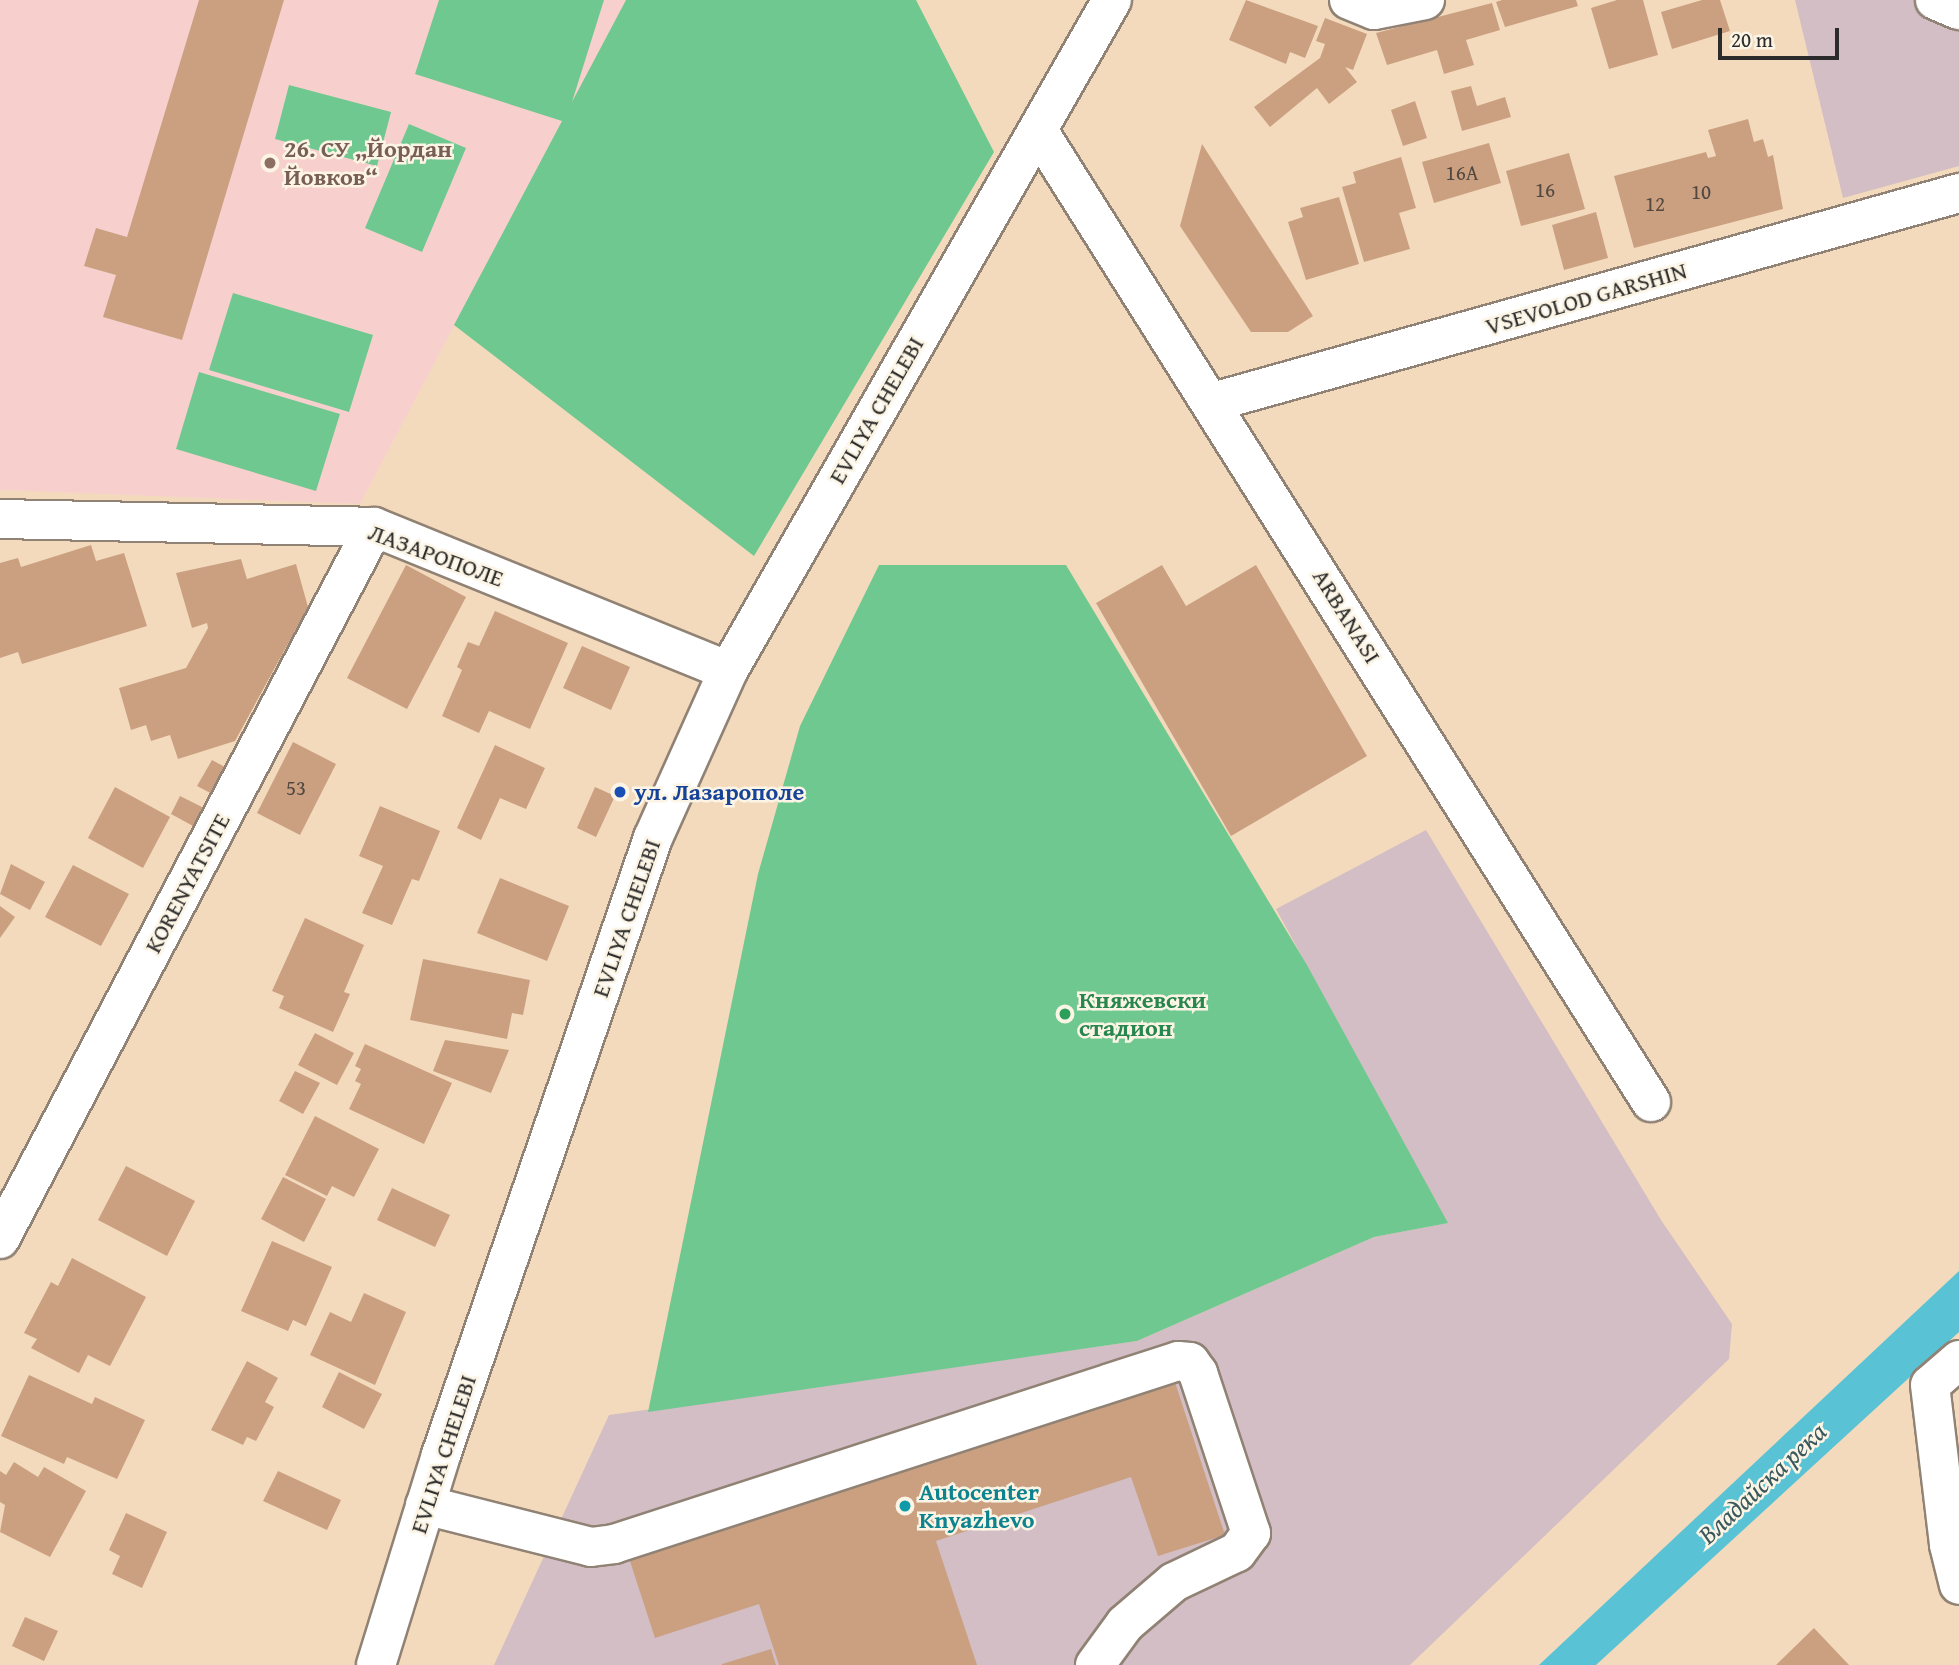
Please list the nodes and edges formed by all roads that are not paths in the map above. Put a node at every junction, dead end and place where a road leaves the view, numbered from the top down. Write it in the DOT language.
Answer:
graph roads {
  1 [pos="1349,0"];
  2 [pos="1425,0"];
  3 [pos="1935,0"];
  4 [pos="1102,3"];
  5 [pos="1959,10"];
  6 [pos="1039,131"];
  7 [pos="1959,193"];
  8 [pos="1213,402"];
  9 [pos="0,519"];
  10 [pos="374,527"];
  11 [pos="728,671"];
  12 [pos="1651,1102"];
  13 [pos="0,1239"];
  14 [pos="1959,1360"];
  15 [pos="425,1505"];
  16 [pos="1959,1585"];
  17 [pos="376,1665"];
  18 [pos="1096,1665"];
  1 -- 2 [label="street"];
  3 -- 5 [label="street"];
  4 -- 6 [label="street, EVLIYA CHELEBI"];
  6 -- 8 [label="street, ARBANASI"];
  6 -- 11 [label="street, EVLIYA CHELEBI"];
  7 -- 8 [label="street, VSEVOLOD GARSHIN"];
  8 -- 12 [label="street, ARBANASI"];
  9 -- 10 [label="street, ЛАЗАРОПОЛЕ"];
  10 -- 11 [label="street, ЛАЗАРОПОЛЕ"];
  10 -- 13 [label="street, KORENYATSITE"];
  11 -- 15 [label="street, EVLIYA CHELEBI"];
  14 -- 16 [label="street"];
  15 -- 17 [label="street, EVLIYA CHELEBI"];
  15 -- 18 [label="street"];
}
